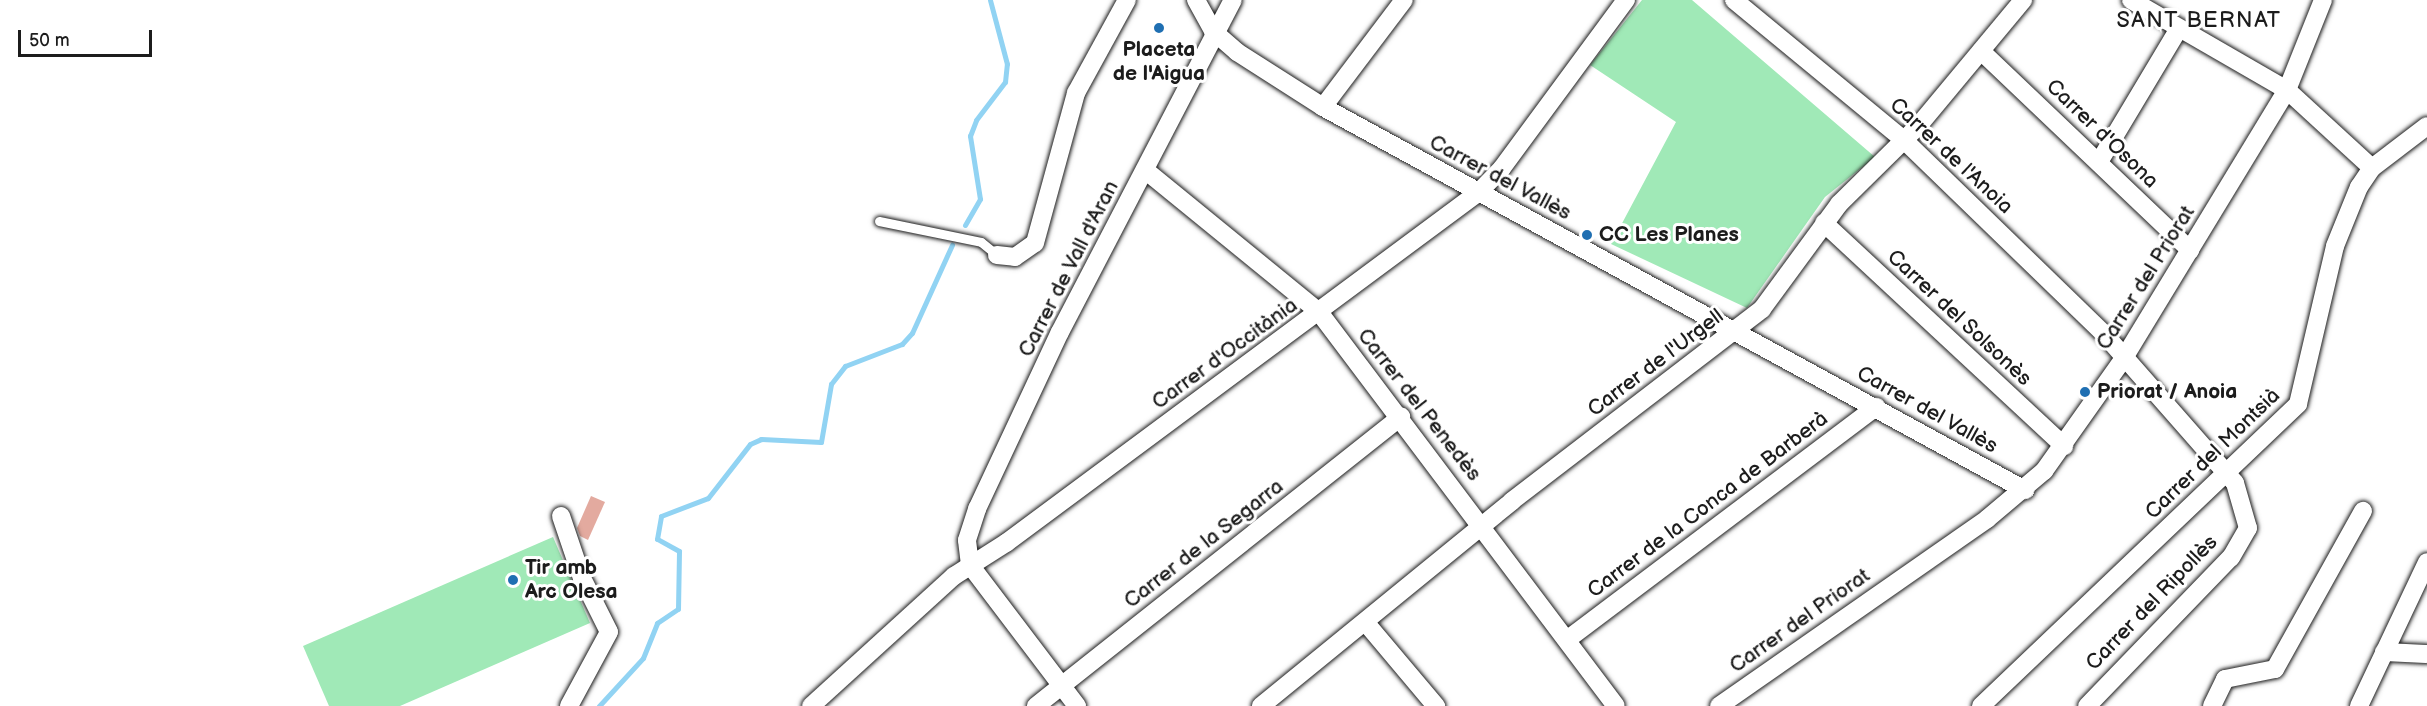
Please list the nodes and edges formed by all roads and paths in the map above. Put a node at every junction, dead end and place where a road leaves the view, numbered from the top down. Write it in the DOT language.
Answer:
graph roads {
  1 [pos="1127,0"];
  2 [pos="1196,0"];
  3 [pos="1233,0"];
  4 [pos="1404,0"];
  5 [pos="1626,0"];
  6 [pos="1734,0"];
  7 [pos="2023,0"];
  8 [pos="2132,0"];
  9 [pos="2323,0"];
  10 [pos="2178,30"];
  11 [pos="1213,31"];
  12 [pos="1981,51"];
  13 [pos="2287,90"];
  14 [pos="1323,107"];
  15 [pos="2427,126"];
  16 [pos="1904,140"];
  17 [pos="2100,162"];
  18 [pos="2372,168"];
  19 [pos="1145,170"];
  20 [pos="1479,192"];
  21 [pos="879,220"];
  22 [pos="1824,223"];
  23 [pos="2190,250"];
  24 [pos="997,255"];
  25 [pos="1319,312"];
  26 [pos="1736,331"];
  27 [pos="2124,358"];
  28 [pos="1875,407"];
  29 [pos="1401,417"];
  30 [pos="2064,446"];
  31 [pos="2228,472"];
  32 [pos="2025,490"];
  33 [pos="2363,511"];
  34 [pos="561,516"];
  35 [pos="1484,524"];
  36 [pos="2427,562"];
  37 [pos="970,565"];
  38 [pos="1366,623"];
  39 [pos="1568,639"];
  40 [pos="2384,652"];
  41 [pos="2427,654"];
  42 [pos="1061,685"];
  43 [pos="1609,704"];
  44 [pos="569,706"];
  45 [pos="812,706"];
  46 [pos="1036,706"];
  47 [pos="1077,706"];
  48 [pos="1261,706"];
  49 [pos="1436,706"];
  50 [pos="1719,706"];
  51 [pos="1981,706"];
  52 [pos="2087,706"];
  53 [pos="2212,706"];
  54 [pos="2359,706"];
  1 -- 24 [label="street"];
  2 -- 11 [label="street, Carrer del Vallès"];
  3 -- 11 [label="street, Carrer de Vall d'Aran"];
  4 -- 14 [label="street"];
  5 -- 20 [label="street, Carrer d'Occitània"];
  6 -- 16 [label="street, Carrer de l'Anoia"];
  7 -- 12 [label="street, Carrer de l'Urgell"];
  8 -- 10 [label="street"];
  9 -- 13 [label="street, Carrer del Priorat"];
  10 -- 13 [label="street"];
  10 -- 17 [label="street"];
  11 -- 14 [label="street, Carrer del Vallès"];
  11 -- 19 [label="street, Carrer de Vall d'Aran"];
  12 -- 16 [label="street, Carrer de l'Urgell"];
  12 -- 17 [label="street, Carrer d'Osona"];
  13 -- 18 [label="street"];
  13 -- 23 [label="street, Carrer del Priorat"];
  14 -- 20 [label="street, Carrer del Vallès"];
  15 -- 18 [label="street, Carrer del Montsià"];
  16 -- 22 [label="street, Carrer de l'Urgell"];
  16 -- 27 [label="street, Carrer de l'Anoia"];
  17 -- 23 [label="street, Carrer d'Osona"];
  18 -- 31 [label="street, Carrer del Montsià"];
  19 -- 25 [label="street, Carrer del Penedès"];
  19 -- 37 [label="street, Carrer de Vall d'Aran"];
  20 -- 25 [label="street, Carrer d'Occitània"];
  20 -- 26 [label="street, Carrer del Vallès"];
  21 -- 24 [label="lane"];
  22 -- 26 [label="street, Carrer de l'Urgell"];
  22 -- 30 [label="street, Carrer del Solsonès"];
  23 -- 27 [label="street, Carrer del Priorat"];
  25 -- 29 [label="street, Carrer del Penedès"];
  25 -- 37 [label="street, Carrer d'Occitània"];
  26 -- 28 [label="street, Carrer del Vallès"];
  26 -- 35 [label="street, Carrer de l'Urgell"];
  27 -- 30 [label="street, Carrer del Priorat"];
  27 -- 31 [label="street, Carrer del Ripollès"];
  28 -- 32 [label="street, Carrer del Vallès"];
  28 -- 39 [label="street, Carrer de la Conca de Barberà"];
  29 -- 35 [label="street, Carrer del Penedès"];
  29 -- 42 [label="street, Carrer de la Segarra"];
  30 -- 32 [label="street, Carrer del Priorat"];
  31 -- 51 [label="street, Carrer del Montsià"];
  31 -- 52 [label="street, Carrer del Ripollès"];
  32 -- 50 [label="street, Carrer del Priorat"];
  33 -- 53 [label="street"];
  34 -- 44 [label="street"];
  35 -- 38 [label="street, Carrer de l'Urgell"];
  35 -- 39 [label="street, Carrer del Penedès"];
  36 -- 40 [label="street"];
  37 -- 42 [label="street"];
  37 -- 45 [label="street, Carrer d'Occitània"];
  38 -- 48 [label="street, Carrer de l'Urgell"];
  38 -- 49 [label="street"];
  39 -- 43 [label="street, Carrer del Penedès"];
  40 -- 41 [label="street"];
  40 -- 54 [label="street"];
  42 -- 46 [label="street, Carrer de la Segarra"];
  42 -- 47 [label="street"];
}
